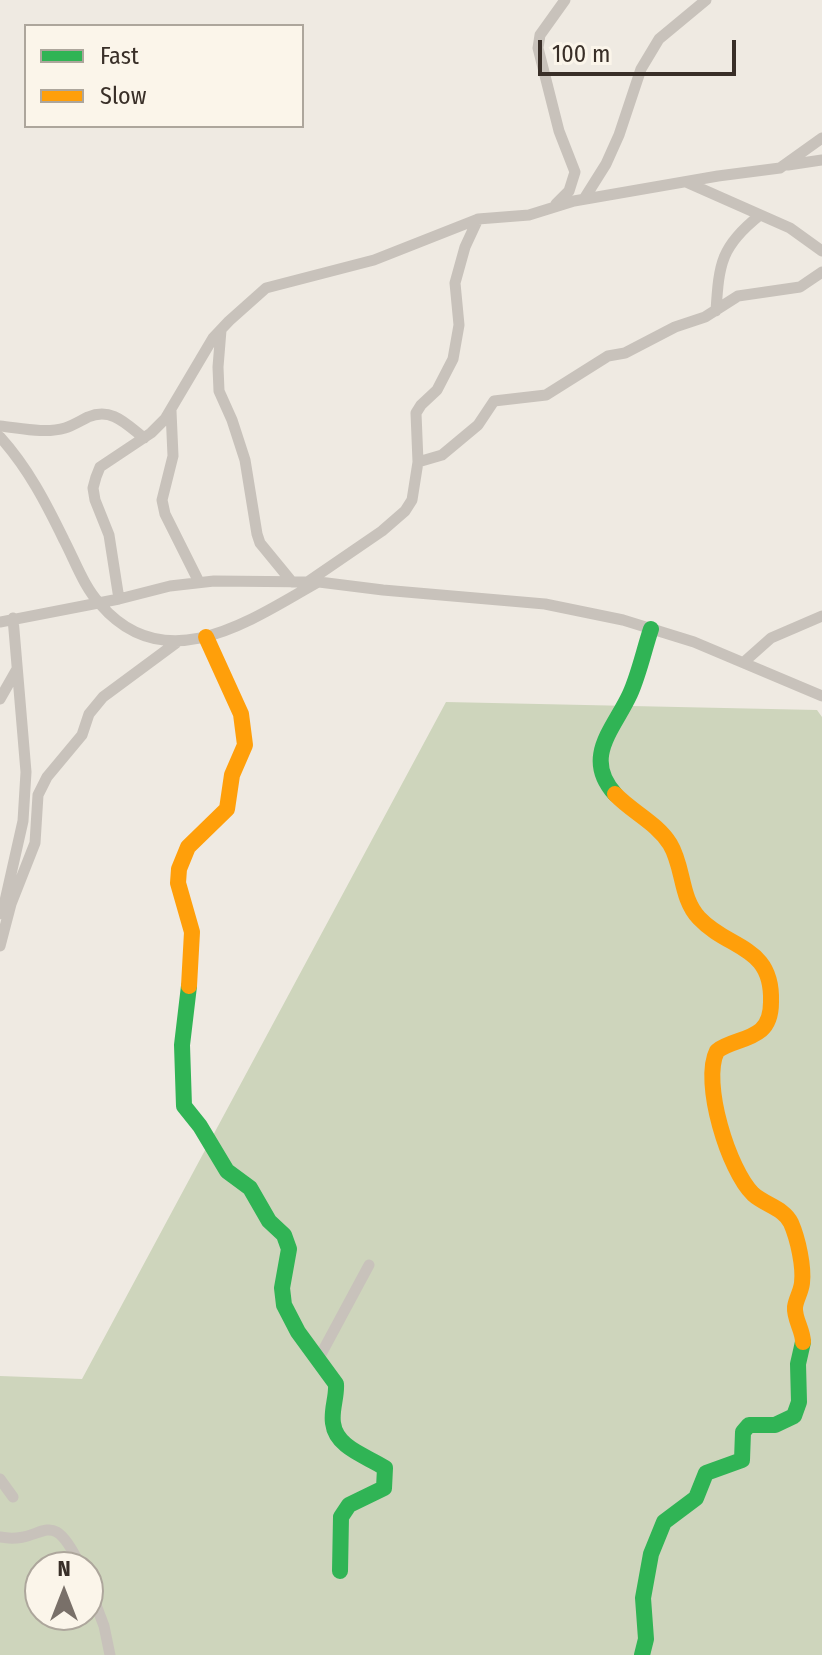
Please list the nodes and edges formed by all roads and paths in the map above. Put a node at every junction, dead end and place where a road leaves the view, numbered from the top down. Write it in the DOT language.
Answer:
graph roads {
  1 [pos="565,0"];
  2 [pos="706,0"];
  3 [pos="822,138"];
  4 [pos="822,160"];
  5 [pos="787,165"];
  6 [pos="686,182"];
  7 [pos="584,199"];
  8 [pos="553,207"];
  9 [pos="760,215"];
  10 [pos="478,219"];
  11 [pos="822,251"];
  12 [pos="822,272"];
  13 [pos="716,311"];
  14 [pos="221,329"];
  15 [pos="171,411"];
  16 [pos="0,426"];
  17 [pos="0,437"];
  18 [pos="144,438"];
  19 [pos="418,462"];
  20 [pos="199,582"];
  21 [pos="292,582"];
  22 [pos="313,582"];
  23 [pos="119,599"];
  24 [pos="98,603"];
  25 [pos="822,616"];
  26 [pos="13,618"];
  27 [pos="0,622"];
  28 [pos="651,629"];
  29 [pos="206,637"];
  30 [pos="176,642"];
  31 [pos="744,662"];
  32 [pos="17,669"];
  33 [pos="822,696"];
  34 [pos="0,699"];
  35 [pos="0,929"];
  36 [pos="0,946"];
  37 [pos="369,1265"];
  38 [pos="319,1358"];
  39 [pos="0,1479"];
  40 [pos="13,1497"];
  41 [pos="0,1537"];
  42 [pos="72,1551"];
  43 [pos="340,1571"];
  44 [pos="104,1626"];
  45 [pos="110,1655"];
  46 [pos="642,1655"];
  1 -- 8 [label="street"];
  2 -- 7 [label="street"];
  3 -- 5 [label="street"];
  4 -- 5 [label="street"];
  5 -- 6 [label="street"];
  6 -- 7 [label="street"];
  6 -- 9 [label="street"];
  7 -- 8 [label="street"];
  8 -- 10 [label="street"];
  9 -- 11 [label="street"];
  9 -- 13 [label="street"];
  10 -- 14 [label="street"];
  10 -- 19 [label="street"];
  12 -- 13 [label="street"];
  13 -- 19 [label="street"];
  14 -- 15 [label="street"];
  14 -- 21 [label="street"];
  15 -- 18 [label="street"];
  15 -- 20 [label="street"];
  16 -- 18 [label="street"];
  17 -- 24 [label="street"];
  18 -- 23 [label="street"];
  19 -- 22 [label="street"];
  20 -- 21 [label="street"];
  20 -- 23 [label="street"];
  21 -- 22 [label="street"];
  22 -- 28 [label="street"];
  22 -- 29 [label="street"];
  23 -- 24 [label="street"];
  24 -- 26 [label="street"];
  24 -- 30 [label="street"];
  25 -- 31 [label="street"];
  26 -- 27 [label="street"];
  26 -- 32 [label="street"];
  28 -- 31 [label="street"];
  28 -- 46 [label="street"];
  29 -- 30 [label="street"];
  29 -- 38 [label="street"];
  30 -- 36 [label="street"];
  31 -- 33 [label="street"];
  32 -- 34 [label="street"];
  32 -- 35 [label="street"];
  37 -- 38 [label="street"];
  38 -- 43 [label="street"];
  39 -- 40 [label="street"];
  41 -- 42 [label="street"];
  44 -- 45 [label="street"];
}
